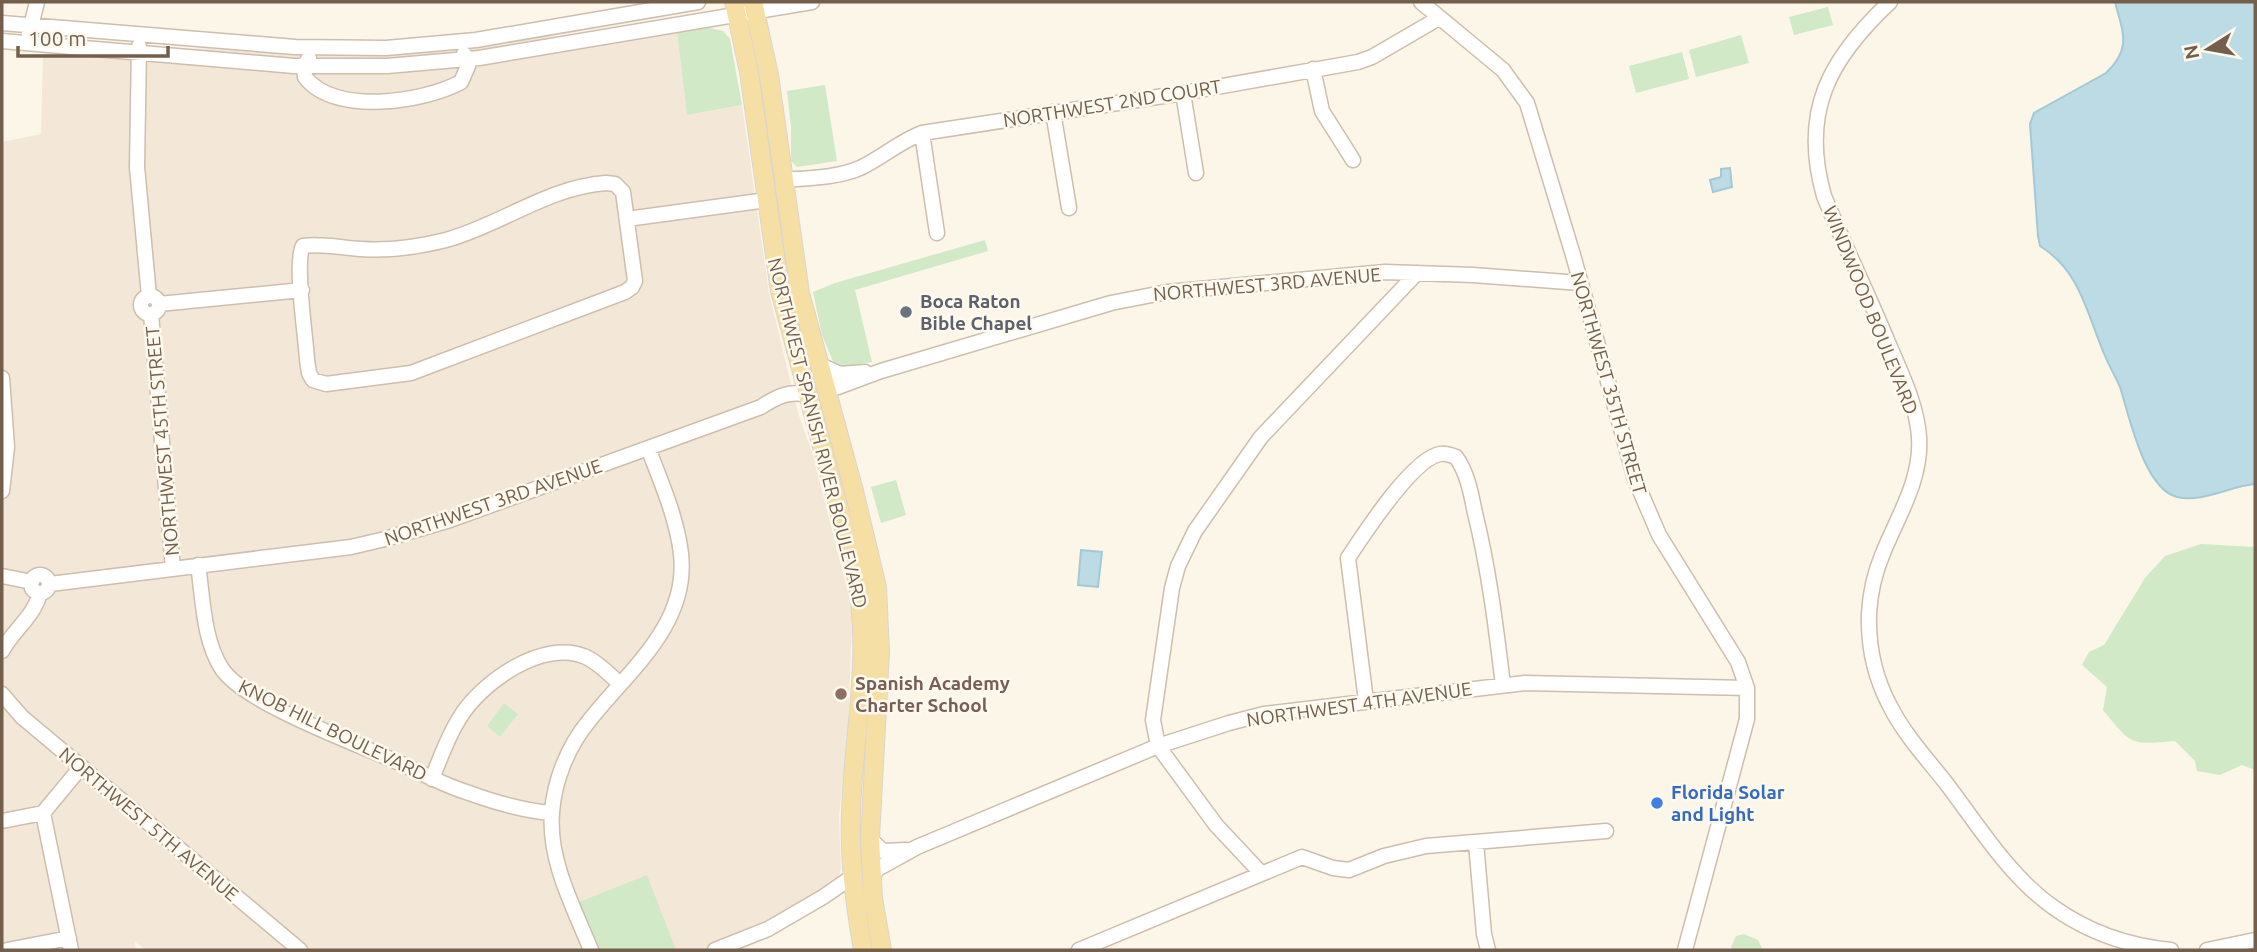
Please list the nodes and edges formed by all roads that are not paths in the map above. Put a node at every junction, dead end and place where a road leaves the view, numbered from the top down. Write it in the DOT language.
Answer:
graph roads {
  1 [pos="37,2"];
  2 [pos="698,2"];
  3 [pos="812,2"];
  4 [pos="1421,2"];
  5 [pos="1890,2"];
  6 [pos="754,6"];
  7 [pos="736,7"];
  8 [pos="1439,18"];
  9 [pos="2,23"];
  10 [pos="30,25"];
  11 [pos="139,34"];
  12 [pos="2,41"];
  13 [pos="452,43"];
  14 [pos="29,44"];
  15 [pos="321,48"];
  16 [pos="139,53"];
  17 [pos="467,59"];
  18 [pos="304,66"];
  19 [pos="1313,69"];
  20 [pos="1183,93"];
  21 [pos="1053,111"];
  22 [pos="922,133"];
  23 [pos="1353,160"];
  24 [pos="1196,173"];
  25 [pos="783,180"];
  26 [pos="767,200"];
  27 [pos="1069,208"];
  28 [pos="627,219"];
  29 [pos="937,233"];
  30 [pos="1417,272"];
  31 [pos="1580,283"];
  32 [pos="779,287"];
  33 [pos="302,290"];
  34 [pos="153,305"];
  35 [pos="820,365"];
  36 [pos="880,371"];
  37 [pos="2,378"];
  38 [pos="825,384"];
  39 [pos="809,400"];
  40 [pos="5,446"];
  41 [pos="648,448"];
  42 [pos="2,491"];
  43 [pos="854,491"];
  44 [pos="838,509"];
  45 [pos="198,565"];
  46 [pos="173,569"];
  47 [pos="2,576"];
  48 [pos="40,586"];
  49 [pos="879,598"];
  50 [pos="2,651"];
  51 [pos="620,684"];
  52 [pos="1503,685"];
  53 [pos="1747,688"];
  54 [pos="2,694"];
  55 [pos="1366,701"];
  56 [pos="1158,746"];
  57 [pos="81,767"];
  58 [pos="432,779"];
  59 [pos="43,813"];
  60 [pos="552,813"];
  61 [pos="2,821"];
  62 [pos="1606,831"];
  63 [pos="870,839"];
  64 [pos="1476,842"];
  65 [pos="911,850"];
  66 [pos="1261,873"];
  67 [pos="871,876"];
  68 [pos="852,877"];
  69 [pos="823,897"];
  70 [pos="856,906"];
  71 [pos="2255,940"];
  72 [pos="70,944"];
  73 [pos="6,950"];
  74 [pos="300,950"];
  75 [pos="591,950"];
  76 [pos="715,950"];
  77 [pos="863,950"];
  78 [pos="882,950"];
  79 [pos="1079,950"];
  80 [pos="1488,950"];
  81 [pos="1685,950"];
  82 [pos="2171,950"];
  83 [pos="2207,950"];
  1 -- 10 [label="street"];
  2 -- 13 [label="street"];
  3 -- 6 [label="street"];
  4 -- 8 [label="street, NORTHWEST 35TH STREET"];
  5 -- 82 [label="street, WINDWOOD BOULEVARD"];
  6 -- 7 [label="street"];
  6 -- 25 [label="main road, NORTHWEST SPANISH RIVER BOULEVARD"];
  7 -- 17 [label="street"];
  7 -- 26 [label="main road, NORTHWEST SPANISH RIVER BOULEVARD"];
  8 -- 19 [label="street, NORTHWEST 2ND COURT"];
  8 -- 31 [label="street, NORTHWEST 35TH STREET"];
  9 -- 10 [label="street"];
  10 -- 11 [label="street"];
  10 -- 14 [label="street"];
  11 -- 15 [label="street"];
  11 -- 16 [label="street, NORTHWEST 45TH STREET"];
  12 -- 14 [label="street"];
  13 -- 15 [label="street"];
  13 -- 17 [label="street"];
  14 -- 16 [label="street"];
  15 -- 18 [label="street"];
  16 -- 18 [label="street"];
  16 -- 34 [label="street, NORTHWEST 45TH STREET"];
  17 -- 18 [label="street"];
  17 -- 18 [label="street"];
  19 -- 20 [label="street, NORTHWEST 2ND COURT"];
  19 -- 23 [label="street"];
  20 -- 21 [label="street, NORTHWEST 2ND COURT"];
  20 -- 24 [label="street"];
  21 -- 22 [label="street, NORTHWEST 2ND COURT"];
  21 -- 27 [label="street"];
  22 -- 25 [label="street, NORTHWEST 2ND COURT"];
  22 -- 29 [label="street"];
  25 -- 35 [label="main road, NORTHWEST SPANISH RIVER BOULEVARD"];
  26 -- 28 [label="street"];
  26 -- 32 [label="main road, NORTHWEST SPANISH RIVER BOULEVARD"];
  28 -- 33 [label="street"];
  28 -- 33 [label="street"];
  30 -- 31 [label="street, NORTHWEST 3RD AVENUE"];
  30 -- 36 [label="street, NORTHWEST 3RD AVENUE"];
  30 -- 56 [label="street"];
  31 -- 53 [label="street, NORTHWEST 35TH STREET"];
  32 -- 38 [label="main road"];
  32 -- 39 [label="main road, NORTHWEST SPANISH RIVER BOULEVARD"];
  33 -- 34 [label="street"];
  34 -- 46 [label="street, NORTHWEST 45TH STREET"];
  35 -- 36 [label="street, NORTHWEST 3RD AVENUE"];
  35 -- 38 [label="main road, NORTHWEST SPANISH RIVER BOULEVARD"];
  36 -- 38 [label="street, NORTHWEST 3RD AVENUE"];
  37 -- 40 [label="street"];
  38 -- 43 [label="main road, NORTHWEST SPANISH RIVER BOULEVARD"];
  39 -- 41 [label="street, NORTHWEST 3RD AVENUE"];
  39 -- 43 [label="main road"];
  39 -- 44 [label="main road, NORTHWEST SPANISH RIVER BOULEVARD"];
  40 -- 42 [label="street"];
  41 -- 45 [label="street, NORTHWEST 3RD AVENUE"];
  41 -- 51 [label="street"];
  43 -- 49 [label="main road, NORTHWEST SPANISH RIVER BOULEVARD"];
  44 -- 49 [label="main road"];
  44 -- 68 [label="main road, NORTHWEST SPANISH RIVER BOULEVARD"];
  45 -- 46 [label="street, NORTHWEST 3RD AVENUE"];
  45 -- 58 [label="street, KNOB HILL BOULEVARD"];
  46 -- 48 [label="street, NORTHWEST 3RD AVENUE"];
  47 -- 48 [label="street, NORTHWEST 3RD AVENUE"];
  48 -- 50 [label="street"];
  49 -- 63 [label="main road, NORTHWEST SPANISH RIVER BOULEVARD"];
  51 -- 58 [label="street"];
  51 -- 60 [label="street"];
  52 -- 53 [label="street, NORTHWEST 4TH AVENUE"];
  52 -- 55 [label="street, NORTHWEST 4TH AVENUE"];
  52 -- 55 [label="street"];
  53 -- 81 [label="street, NORTHWEST 35TH STREET"];
  54 -- 57 [label="street, NORTHWEST 5TH AVENUE"];
  55 -- 56 [label="street, NORTHWEST 4TH AVENUE"];
  56 -- 65 [label="street, NORTHWEST 4TH AVENUE"];
  56 -- 66 [label="street"];
  57 -- 59 [label="street"];
  57 -- 74 [label="street, NORTHWEST 5TH AVENUE"];
  58 -- 60 [label="street, KNOB HILL BOULEVARD"];
  59 -- 61 [label="street"];
  59 -- 72 [label="street"];
  60 -- 75 [label="street"];
  62 -- 64 [label="street"];
  63 -- 65 [label="street, NORTHWEST 4TH AVENUE"];
  63 -- 67 [label="main road, NORTHWEST SPANISH RIVER BOULEVARD"];
  64 -- 66 [label="street"];
  64 -- 80 [label="street"];
  65 -- 67 [label="street, NORTHWEST 4TH AVENUE"];
  66 -- 79 [label="street"];
  67 -- 78 [label="main road, NORTHWEST SPANISH RIVER BOULEVARD"];
  68 -- 69 [label="street"];
  68 -- 70 [label="main road, NORTHWEST SPANISH RIVER BOULEVARD"];
  69 -- 70 [label="street"];
  69 -- 76 [label="street"];
  70 -- 77 [label="main road, NORTHWEST SPANISH RIVER BOULEVARD"];
  71 -- 83 [label="street"];
  72 -- 73 [label="street"];
}
